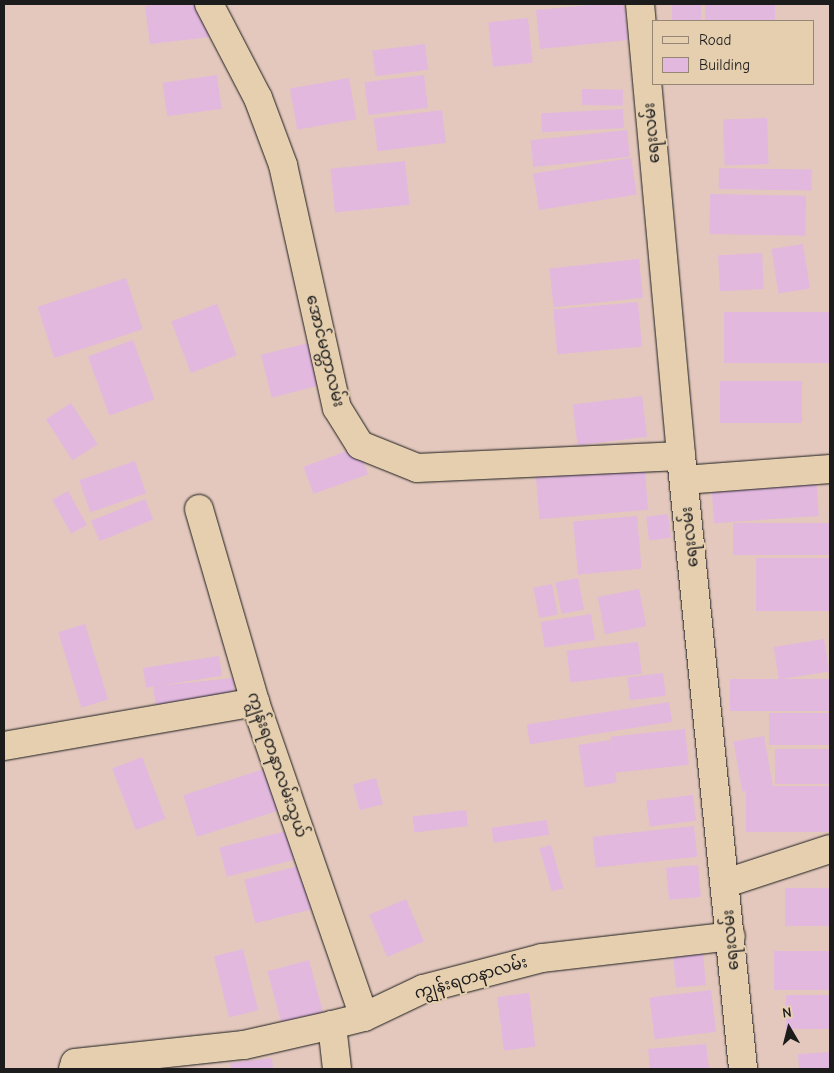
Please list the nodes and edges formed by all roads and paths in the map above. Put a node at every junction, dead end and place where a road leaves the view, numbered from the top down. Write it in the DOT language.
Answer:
graph roads {
  1 [pos="209,4"];
  2 [pos="640,4"];
  3 [pos="682,468"];
  4 [pos="830,469"];
  5 [pos="199,509"];
  6 [pos="255,702"];
  7 [pos="4,746"];
  8 [pos="830,849"];
  9 [pos="726,883"];
  10 [pos="731,936"];
  11 [pos="364,1017"];
  12 [pos="332,1025"];
  13 [pos="73,1069"];
  14 [pos="337,1069"];
  15 [pos="743,1069"];
  1 -- 3 [label="street, အောင်မတ္တာလမ်း"];
  2 -- 3 [label="street, ရေးလမ်း"];
  3 -- 4 [label="street, အောင်မတ္တာလမ်း"];
  3 -- 9 [label="street, ရေးလမ်း"];
  5 -- 6 [label="street, ကျွန်းရတနာလမ်းသွယ်"];
  6 -- 7 [label="street"];
  6 -- 11 [label="street, ကျွန်းရတနာလမ်းသွယ်"];
  8 -- 9 [label="street"];
  9 -- 10 [label="street, ရေးလမ်း"];
  10 -- 11 [label="street, ကျွန်းရတနာလမ်း"];
  10 -- 15 [label="street, ရေးလမ်း"];
  11 -- 12 [label="street, ကျွန်းရတနာလမ်း"];
  12 -- 13 [label="street, ကျွန်းရတနာလမ်း"];
  12 -- 14 [label="street"];
}
